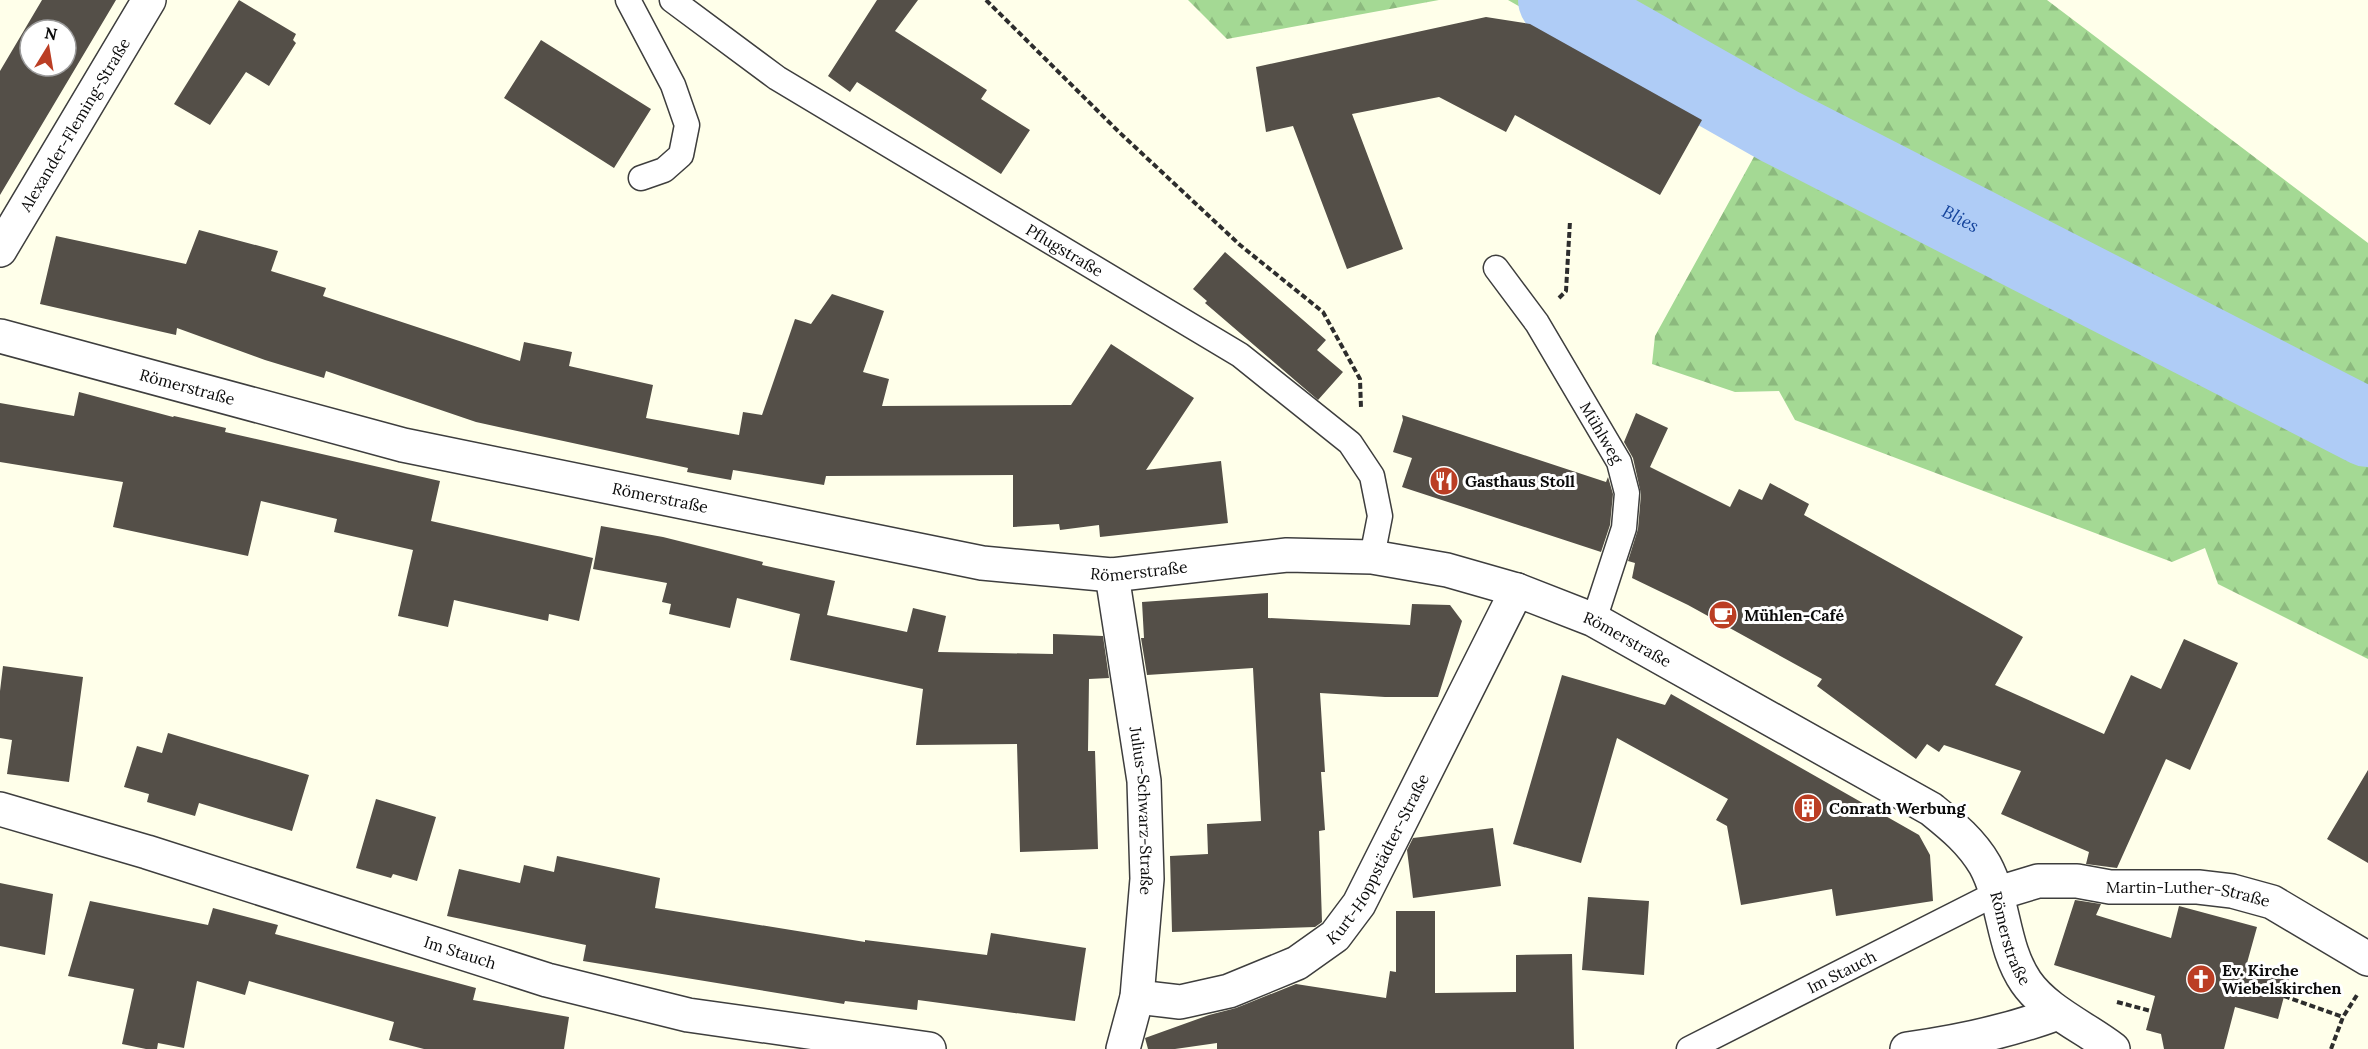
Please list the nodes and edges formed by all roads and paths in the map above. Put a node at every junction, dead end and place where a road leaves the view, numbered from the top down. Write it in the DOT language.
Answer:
graph roads {
  1 [pos="149,0"];
  2 [pos="628,0"];
  3 [pos="672,0"];
  4 [pos="986,0"];
  5 [pos="641,178"];
  6 [pos="1570,221"];
  7 [pos="0,250"];
  8 [pos="1496,268"];
  9 [pos="1537,323"];
  10 [pos="0,336"];
  11 [pos="1350,443"];
  12 [pos="1372,557"];
  13 [pos="1112,575"];
  14 [pos="1516,591"];
  15 [pos="1594,620"];
  16 [pos="0,809"];
  17 [pos="1995,894"];
  18 [pos="2364,974"];
  19 [pos="2284,996"];
  20 [pos="1137,997"];
  21 [pos="2137,1008"];
  22 [pos="2151,1011"];
  23 [pos="2058,1013"];
  24 [pos="2343,1017"];
  25 [pos="929,1049"];
  26 [pos="1123,1049"];
  27 [pos="1689,1049"];
  28 [pos="1907,1049"];
  29 [pos="2114,1049"];
  30 [pos="2331,1049"];
  1 -- 7 [label="street, Alexander-Fleming-Straße"];
  2 -- 5 [label="lane"];
  3 -- 11 [label="lane, Pflugstraße"];
  4 -- 11 [label="path"];
  6 -- 9 [label="path"];
  8 -- 9 [label="lane, Mühlweg"];
  9 -- 15 [label="lane, Mühlweg"];
  10 -- 13 [label="street, Römerstraße"];
  11 -- 12 [label="lane, Pflugstraße"];
  12 -- 13 [label="street, Römerstraße"];
  12 -- 14 [label="street, Römerstraße"];
  13 -- 20 [label="street, Julius-Schwarz-Straße"];
  14 -- 15 [label="street, Römerstraße"];
  14 -- 20 [label="street, Kurt-Hoppstädter-Straße"];
  15 -- 17 [label="street, Römerstraße"];
  16 -- 25 [label="street, Im Stauch"];
  17 -- 18 [label="street, Martin-Luther-Straße"];
  17 -- 23 [label="street, Römerstraße"];
  17 -- 27 [label="lane, Im Stauch"];
  18 -- 24 [label="path"];
  19 -- 24 [label="path"];
  20 -- 26 [label="street, Julius-Schwarz-Straße"];
  21 -- 22 [label="path"];
  23 -- 28 [label="street"];
  23 -- 29 [label="street, Römerstraße"];
  24 -- 30 [label="path"];
}
